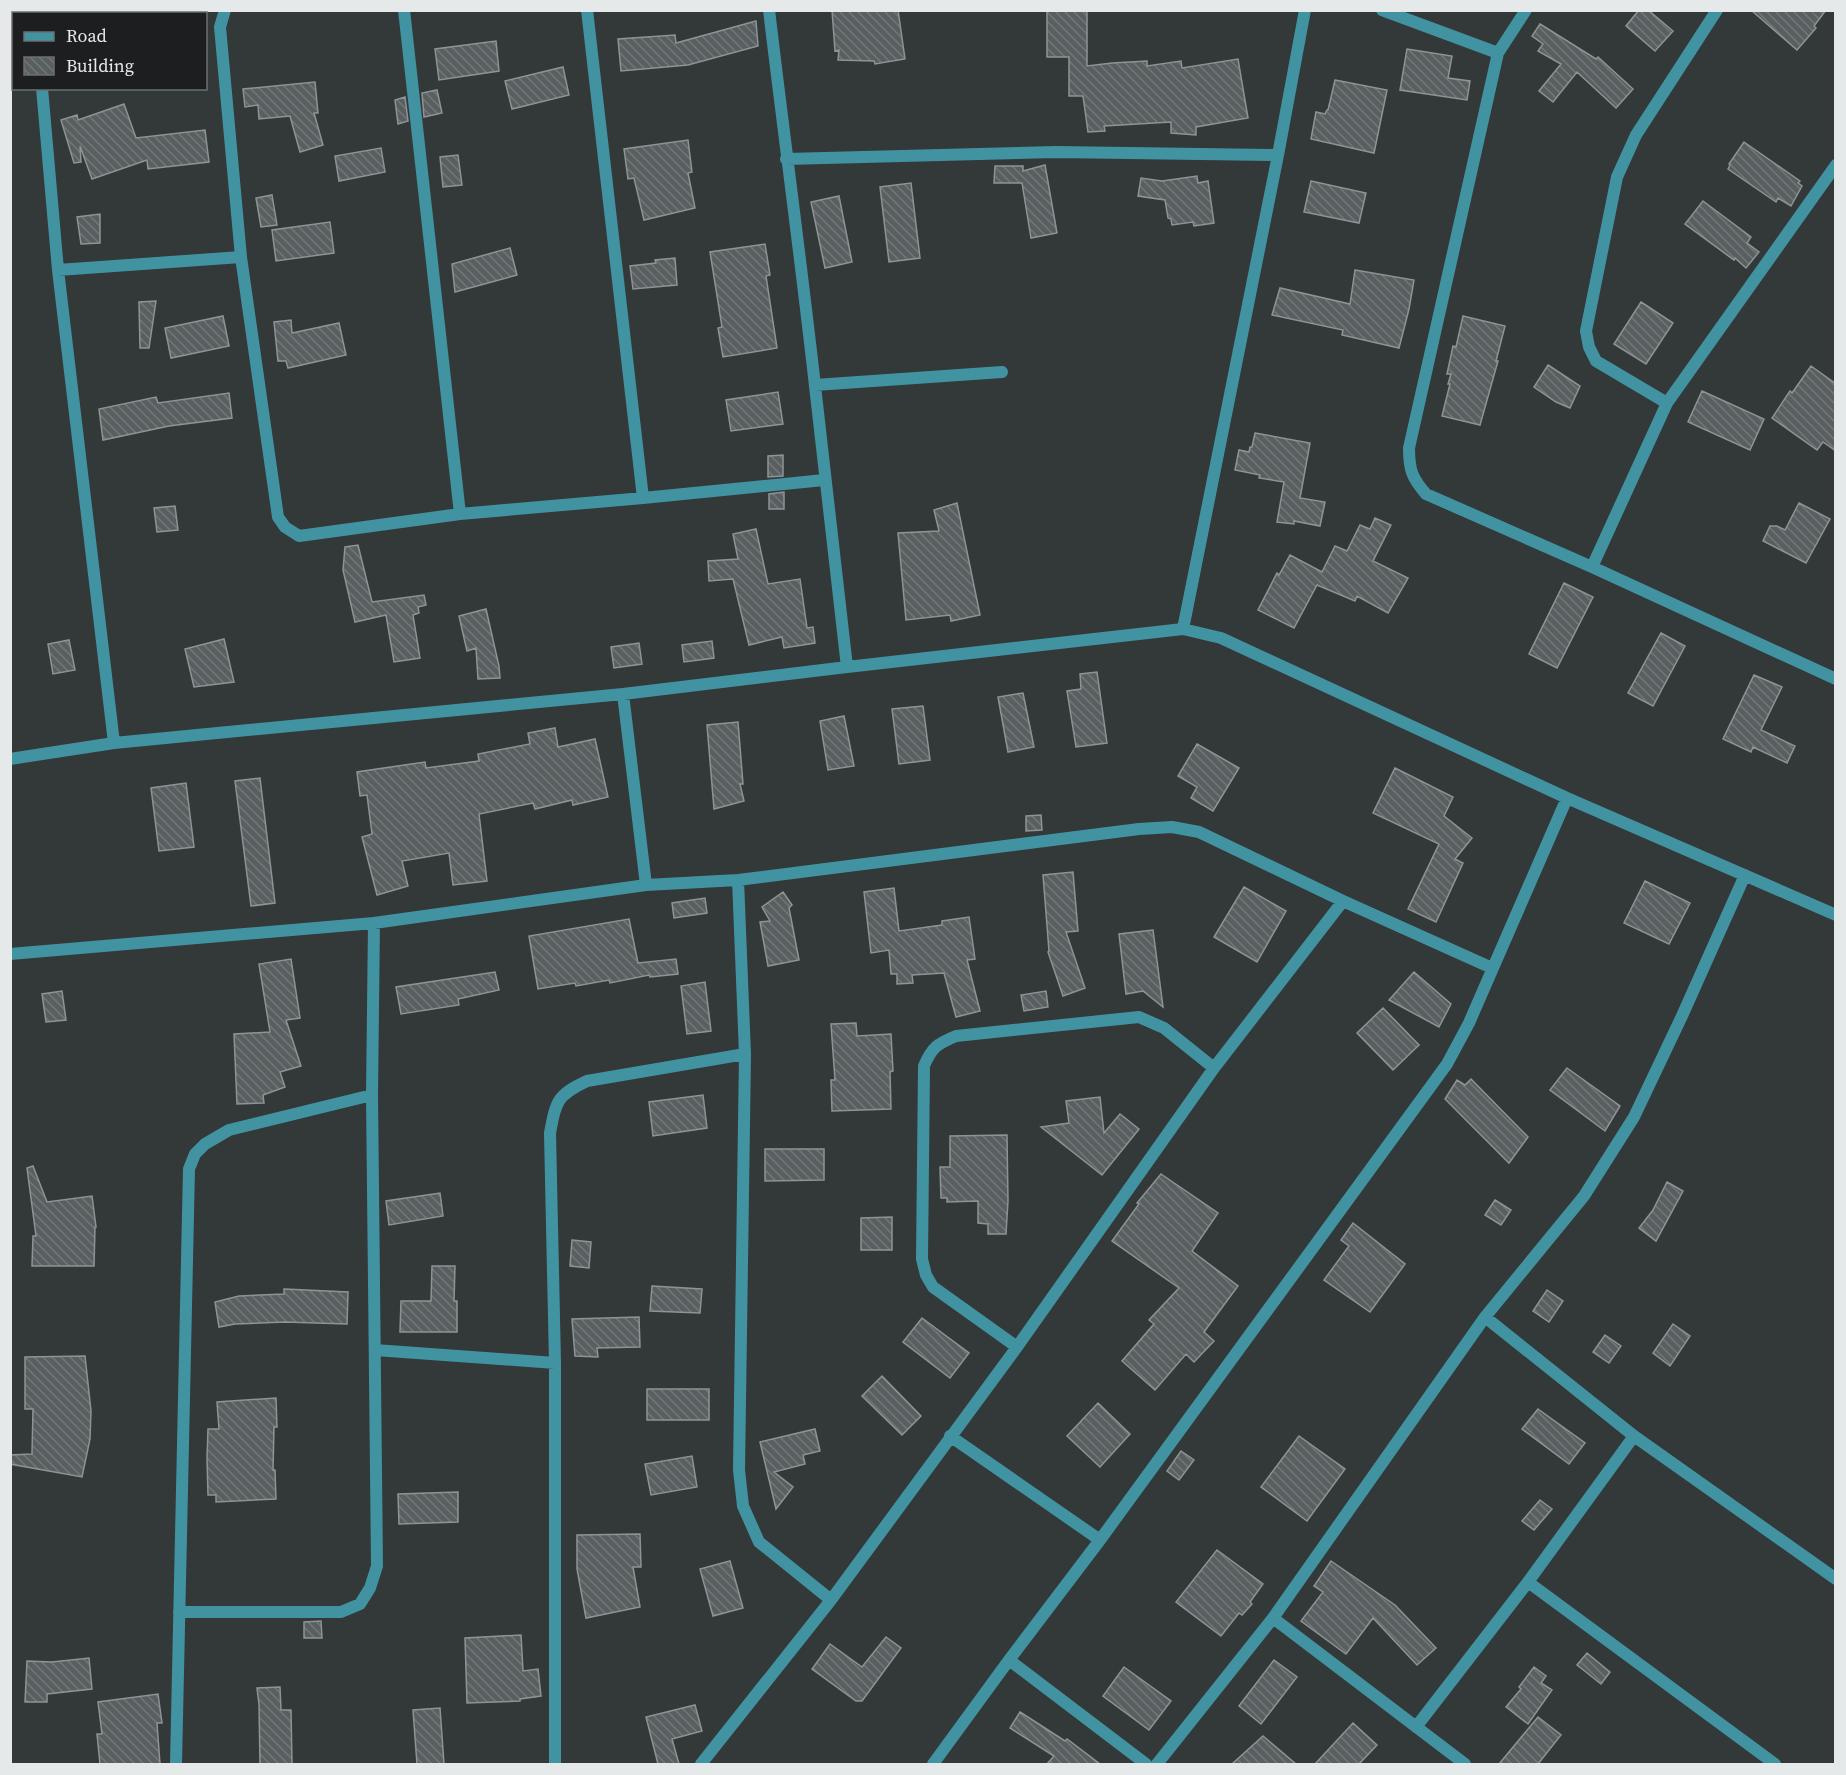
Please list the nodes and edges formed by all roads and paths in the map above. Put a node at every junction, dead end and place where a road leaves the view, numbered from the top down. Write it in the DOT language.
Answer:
graph roads {
  1 [pos="225,10"];
  2 [pos="404,10"];
  3 [pos="587,10"];
  4 [pos="770,10"];
  5 [pos="1305,10"];
  6 [pos="1382,10"];
  7 [pos="1526,10"];
  8 [pos="1717,10"];
  9 [pos="1498,53"];
  10 [pos="42,90"];
  11 [pos="1278,155"];
  12 [pos="786,159"];
  13 [pos="1836,165"];
  14 [pos="242,257"];
  15 [pos="58,270"];
  16 [pos="1002,372"];
  17 [pos="815,385"];
  18 [pos="1666,403"];
  19 [pos="824,480"];
  20 [pos="643,498"];
  21 [pos="460,514"];
  22 [pos="1592,567"];
  23 [pos="1183,629"];
  24 [pos="847,666"];
  25 [pos="1836,679"];
  26 [pos="623,694"];
  27 [pos="114,742"];
  28 [pos="10,759"];
  29 [pos="1567,798"];
  30 [pos="1745,875"];
  31 [pos="738,880"];
  32 [pos="646,885"];
  33 [pos="1343,901"];
  34 [pos="1836,915"];
  35 [pos="374,923"];
  36 [pos="10,954"];
  37 [pos="1492,968"];
  38 [pos="745,1053"];
  39 [pos="1214,1068"];
  40 [pos="372,1095"];
  41 [pos="1485,1317"];
  42 [pos="1017,1347"];
  43 [pos="375,1350"];
  44 [pos="555,1363"];
  45 [pos="950,1436"];
  46 [pos="1634,1436"];
  47 [pos="1100,1540"];
  48 [pos="1836,1580"];
  49 [pos="1528,1582"];
  50 [pos="831,1600"];
  51 [pos="179,1612"];
  52 [pos="1273,1618"];
  53 [pos="1009,1660"];
  54 [pos="1416,1727"];
  55 [pos="176,1764"];
  56 [pos="555,1764"];
  57 [pos="701,1764"];
  58 [pos="933,1764"];
  59 [pos="1146,1764"];
  60 [pos="1157,1764"];
  61 [pos="1466,1764"];
  62 [pos="1774,1764"];
  1 -- 14 [label="street"];
  2 -- 21 [label="street"];
  3 -- 20 [label="street"];
  4 -- 12 [label="street"];
  5 -- 11 [label="street"];
  6 -- 9 [label="street"];
  7 -- 9 [label="street"];
  8 -- 18 [label="street"];
  9 -- 22 [label="street"];
  10 -- 15 [label="street"];
  11 -- 12 [label="street"];
  11 -- 23 [label="street"];
  12 -- 17 [label="street"];
  13 -- 18 [label="street"];
  14 -- 15 [label="street"];
  14 -- 21 [label="street"];
  15 -- 27 [label="street"];
  16 -- 17 [label="street"];
  17 -- 19 [label="street"];
  18 -- 22 [label="street"];
  19 -- 20 [label="street"];
  19 -- 24 [label="street"];
  20 -- 21 [label="street"];
  22 -- 25 [label="street"];
  23 -- 24 [label="street"];
  23 -- 29 [label="street"];
  24 -- 26 [label="street"];
  26 -- 27 [label="street"];
  26 -- 32 [label="street"];
  27 -- 28 [label="street"];
  29 -- 30 [label="street"];
  29 -- 37 [label="street"];
  30 -- 34 [label="street"];
  30 -- 41 [label="street"];
  31 -- 32 [label="street"];
  31 -- 33 [label="street"];
  31 -- 38 [label="street"];
  32 -- 35 [label="street"];
  33 -- 37 [label="street"];
  33 -- 39 [label="street"];
  35 -- 36 [label="street"];
  35 -- 40 [label="street"];
  37 -- 47 [label="street"];
  38 -- 44 [label="street"];
  38 -- 50 [label="street"];
  39 -- 42 [label="street"];
  39 -- 42 [label="street"];
  40 -- 43 [label="street"];
  40 -- 51 [label="street"];
  41 -- 46 [label="street"];
  41 -- 52 [label="street"];
  42 -- 45 [label="street"];
  43 -- 44 [label="street"];
  43 -- 51 [label="street"];
  44 -- 56 [label="street"];
  45 -- 47 [label="street"];
  45 -- 50 [label="street"];
  46 -- 48 [label="street"];
  46 -- 49 [label="street"];
  47 -- 53 [label="street"];
  49 -- 54 [label="street"];
  49 -- 62 [label="street"];
  50 -- 57 [label="street"];
  51 -- 55 [label="street"];
  52 -- 54 [label="street"];
  52 -- 60 [label="street"];
  53 -- 58 [label="street"];
  53 -- 59 [label="street"];
  54 -- 61 [label="street"];
}
